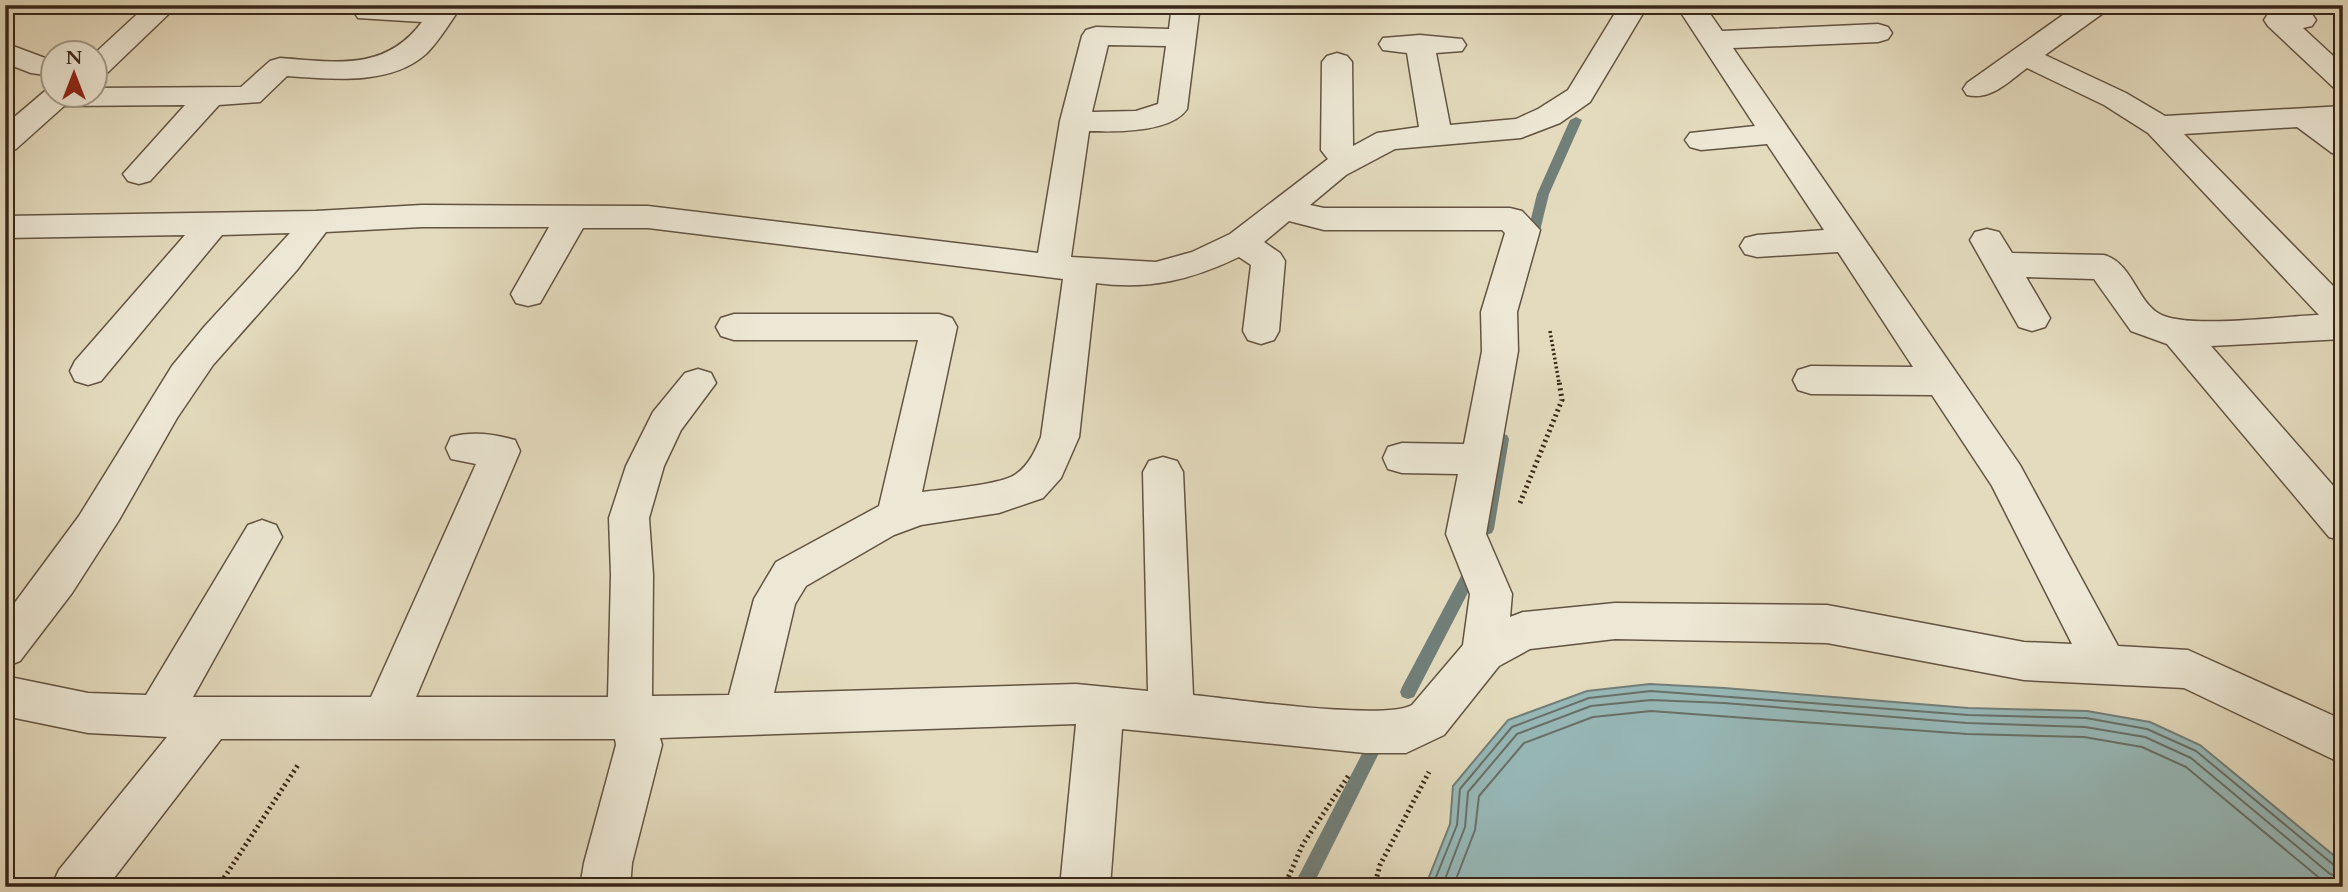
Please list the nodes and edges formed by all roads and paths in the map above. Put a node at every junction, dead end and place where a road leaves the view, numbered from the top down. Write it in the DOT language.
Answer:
graph roads {
  1 [pos="164,5"];
  2 [pos="1186,5"];
  3 [pos="1634,5"];
  4 [pos="1690,5"];
  5 [pos="2096,5"];
  6 [pos="445,9"];
  7 [pos="368,12"];
  8 [pos="2302,20"];
  9 [pos="1878,33"];
  10 [pos="1182,38"];
  11 [pos="1713,40"];
  12 [pos="1452,45"];
  13 [pos="5,52"];
  14 [pos="2025,56"];
  15 [pos="108,57"];
  16 [pos="1336,62"];
  17 [pos="38,66"];
  18 [pos="2343,81"];
  19 [pos="1978,89"];
  20 [pos="108,96"];
  21 [pos="210,96"];
  22 [pos="44,108"];
  23 [pos="2343,115"];
  24 [pos="2306,119"];
  25 [pos="1075,121"];
  26 [pos="2159,126"];
  27 [pos="1776,134"];
  28 [pos="1436,135"];
  29 [pos="1701,140"];
  30 [pos="5,142"];
  31 [pos="2343,146"];
  32 [pos="1348,161"];
  33 [pos="139,174"];
  34 [pos="1284,209"];
  35 [pos="572,217"];
  36 [pos="316,222"];
  37 [pos="212,225"];
  38 [pos="5,227"];
  39 [pos="1847,240"];
  40 [pos="1242,242"];
  41 [pos="1757,246"];
  42 [pos="1067,268"];
  43 [pos="528,294"];
  44 [pos="2032,318"];
  45 [pos="2343,318"];
  46 [pos="2343,326"];
  47 [pos="734,327"];
  48 [pos="1261,331"];
  49 [pos="1550,331"];
  50 [pos="2180,335"];
  51 [pos="88,371"];
  52 [pos="1811,380"];
  53 [pos="1942,381"];
  54 [pos="698,383"];
  55 [pos="466,448"];
  56 [pos="1402,458"];
  57 [pos="1481,459"];
  58 [pos="1163,472"];
  59 [pos="897,517"];
  60 [pos="2343,525"];
  61 [pos="262,537"];
  62 [pos="1479,564"];
  63 [pos="5,648"];
  64 [pos="1484,652"];
  65 [pos="2105,664"];
  66 [pos="5,695"];
  67 [pos="1101,706"];
  68 [pos="1171,712"];
  69 [pos="746,715"];
  70 [pos="158,716"];
  71 [pos="210,718"];
  72 [pos="329,718"];
  73 [pos="634,718"];
  74 [pos="384,719"];
  75 [pos="1365,732"];
  76 [pos="2343,743"];
  77 [pos="1438,761"];
  78 [pos="76,887"];
  79 [pos="218,887"];
  80 [pos="605,887"];
  81 [pos="1085,887"];
  82 [pos="1284,887"];
  83 [pos="1374,887"];
  1 -- 15 [label="street"];
  2 -- 10 [label="street"];
  3 -- 28 [label="street"];
  4 -- 11 [label="street"];
  5 -- 14 [label="street"];
  6 -- 7 [label="street"];
  6 -- 21 [label="street"];
  8 -- 18 [label="street"];
  9 -- 11 [label="street"];
  10 -- 25 [label="street"];
  10 -- 25 [label="street"];
  11 -- 27 [label="street"];
  12 -- 28 [label="street"];
  13 -- 17 [label="street"];
  14 -- 19 [label="street"];
  14 -- 26 [label="street"];
  16 -- 32 [label="street"];
  20 -- 21 [label="street"];
  21 -- 33 [label="street"];
  22 -- 30 [label="street"];
  23 -- 24 [label="street"];
  24 -- 26 [label="street"];
  24 -- 31 [label="street"];
  25 -- 42 [label="street"];
  26 -- 45 [label="street"];
  27 -- 29 [label="street"];
  27 -- 39 [label="street"];
  28 -- 32 [label="street"];
  32 -- 34 [label="street"];
  34 -- 40 [label="street"];
  34 -- 57 [label="street"];
  35 -- 36 [label="street"];
  35 -- 42 [label="street"];
  35 -- 43 [label="street"];
  36 -- 37 [label="street"];
  36 -- 63 [label="street"];
  37 -- 38 [label="street"];
  37 -- 51 [label="street"];
  39 -- 41 [label="street"];
  39 -- 53 [label="street"];
  40 -- 42 [label="street"];
  40 -- 48 [label="street"];
  42 -- 59 [label="street"];
  44 -- 50 [label="street"];
  46 -- 50 [label="street"];
  47 -- 59 [label="street"];
  49 -- 62 [label="path"];
  50 -- 60 [label="street"];
  52 -- 53 [label="street"];
  53 -- 65 [label="street"];
  54 -- 73 [label="street"];
  55 -- 74 [label="street"];
  56 -- 57 [label="street"];
  57 -- 62 [label="street"];
  58 -- 68 [label="street"];
  59 -- 69 [label="street"];
  61 -- 70 [label="street"];
  62 -- 64 [label="street"];
  64 -- 65 [label="street"];
  64 -- 75 [label="street"];
  65 -- 76 [label="street"];
  66 -- 70 [label="street"];
  67 -- 68 [label="street"];
  67 -- 69 [label="street"];
  67 -- 81 [label="street"];
  68 -- 75 [label="street"];
  69 -- 73 [label="street"];
  70 -- 71 [label="street"];
  71 -- 72 [label="street"];
  71 -- 78 [label="street"];
  72 -- 74 [label="street"];
  72 -- 79 [label="path"];
  73 -- 74 [label="street"];
  73 -- 80 [label="street"];
  75 -- 82 [label="path"];
  77 -- 83 [label="path"];
}
